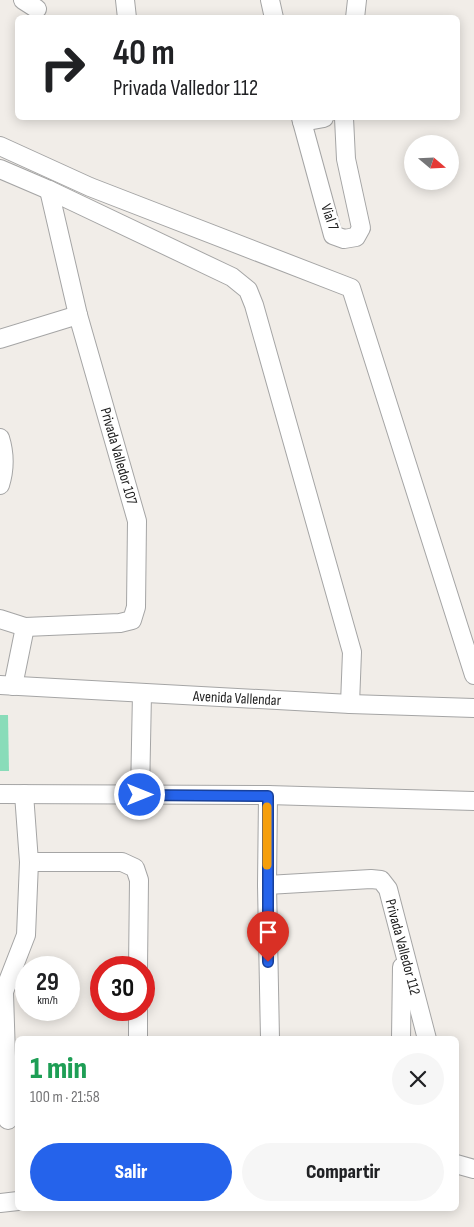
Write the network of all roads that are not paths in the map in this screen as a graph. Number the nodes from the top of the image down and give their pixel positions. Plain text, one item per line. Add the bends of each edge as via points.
1 (125, 0) edge
2 (270, 0) edge
3 (358, 0) edge
4 (127, 15) edge
5 (273, 15) edge
6 (356, 15) edge
7 (302, 120) edge
8 (344, 120) edge
9 (0, 146) edge
10 (0, 169) edge
11 (49, 190) junction
12 (78, 315) junction
13 (0, 339) edge
14 (0, 438) edge
15 (0, 485) edge
16 (0, 619) edge
17 (25, 627) junction
18 (474, 675) edge
19 (6, 685) edge
20 (142, 693) junction
21 (350, 704) junction
22 (474, 708) edge
23 (0, 794) edge
24 (24, 794) junction
25 (140, 795) junction
26 (268, 796) junction
27 (474, 801) edge
28 (29, 862) junction
29 (267, 885) junction
30 (403, 946) junction
31 (138, 956) edge
32 (2, 997) edge
33 (138, 1021) edge
34 (138, 1036) edge
35 (270, 1036) edge
36 (401, 1036) edge
37 (427, 1036) edge
38 (8, 1120) edge
39 (15, 1201) edge
40 (0, 1203) edge

1 - 4 street
2 - 5 street
3 - 6 street
7 - 8 street, Vial 7 via 333,235 344,239 356,237 361,228 346,159
9 - 18 street via 90,187 351,288
10 - 11 street
11 - 12 street, Privada Valledor 107
11 - 21 street via 232,277 248,290 352,652
12 - 13 street
12 - 17 street, Privada Valledor 107 via 137,521 136,607 132,620 120,623
14 - 15 street via 4,452
16 - 17 street, Privada Valledor 107
17 - 19 street
19 - 20 street, Avenida Vallendar
20 - 21 street, Avenida Vallendar
20 - 25 street
21 - 22 street, Avenida Vallendar
23 - 24 street
24 - 25 street
24 - 28 street
25 - 26 street
26 - 27 street
26 - 29 street
28 - 31 street via 122,862 135,868 139,880
28 - 32 street via 26,934
29 - 30 street, Privada Valledor 112 via 380,880 388,888
29 - 35 street
30 - 36 street
30 - 37 street, Privada Valledor 112
32 - 38 street
33 - 34 street
39 - 40 street

